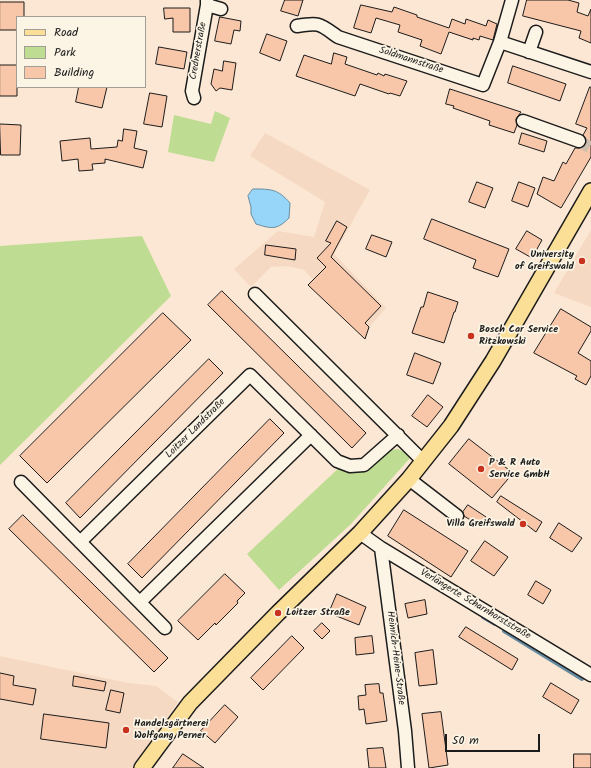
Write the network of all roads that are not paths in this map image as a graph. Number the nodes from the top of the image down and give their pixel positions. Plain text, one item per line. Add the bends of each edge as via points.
1 (512, 0) edge
2 (207, 3) edge
3 (221, 9) dead end
4 (297, 26) dead end
5 (536, 32) dead end
6 (500, 42) junction
7 (529, 52) junction
8 (591, 72) edge
9 (194, 98) dead end
10 (523, 121) dead end
11 (579, 141) tunnel mouth
12 (591, 191) edge
13 (254, 294) dead end
14 (311, 435) junction
15 (398, 435) junction
16 (423, 461) junction
17 (409, 479) junction
18 (20, 482) dead end
19 (456, 516) dead end
20 (360, 533) junction
21 (80, 542) junction
22 (381, 548) junction
23 (140, 602) junction
24 (165, 628) dead end
25 (591, 675) edge
26 (142, 768) edge
27 (408, 768) edge

1 - 6 street, Soldmannstraße
2 - 3 street, Crednerstraße
2 - 9 street, Crednerstraße via 192,91
4 - 6 street, Soldmannstraße via 322,25 338,37 483,85
5 - 7 street
6 - 7 street
7 - 8 street
10 - 11 street
12 - 16 main road via 479,384 451,426
13 - 15 street
14 - 15 street, Loitzer Landstraße via 337,461 350,466 364,465
14 - 21 street, Loitzer Landstraße via 250,375
14 - 23 street
15 - 16 street
16 - 17 main road
17 - 19 street
17 - 20 main road
18 - 21 street
20 - 22 street, Verlängerte Scharnhorststraße
20 - 26 main road via 190,703
21 - 23 street
22 - 25 street, Verlängerte Scharnhorststraße
22 - 27 street, Heinrich-Heine-Straße
23 - 24 street

